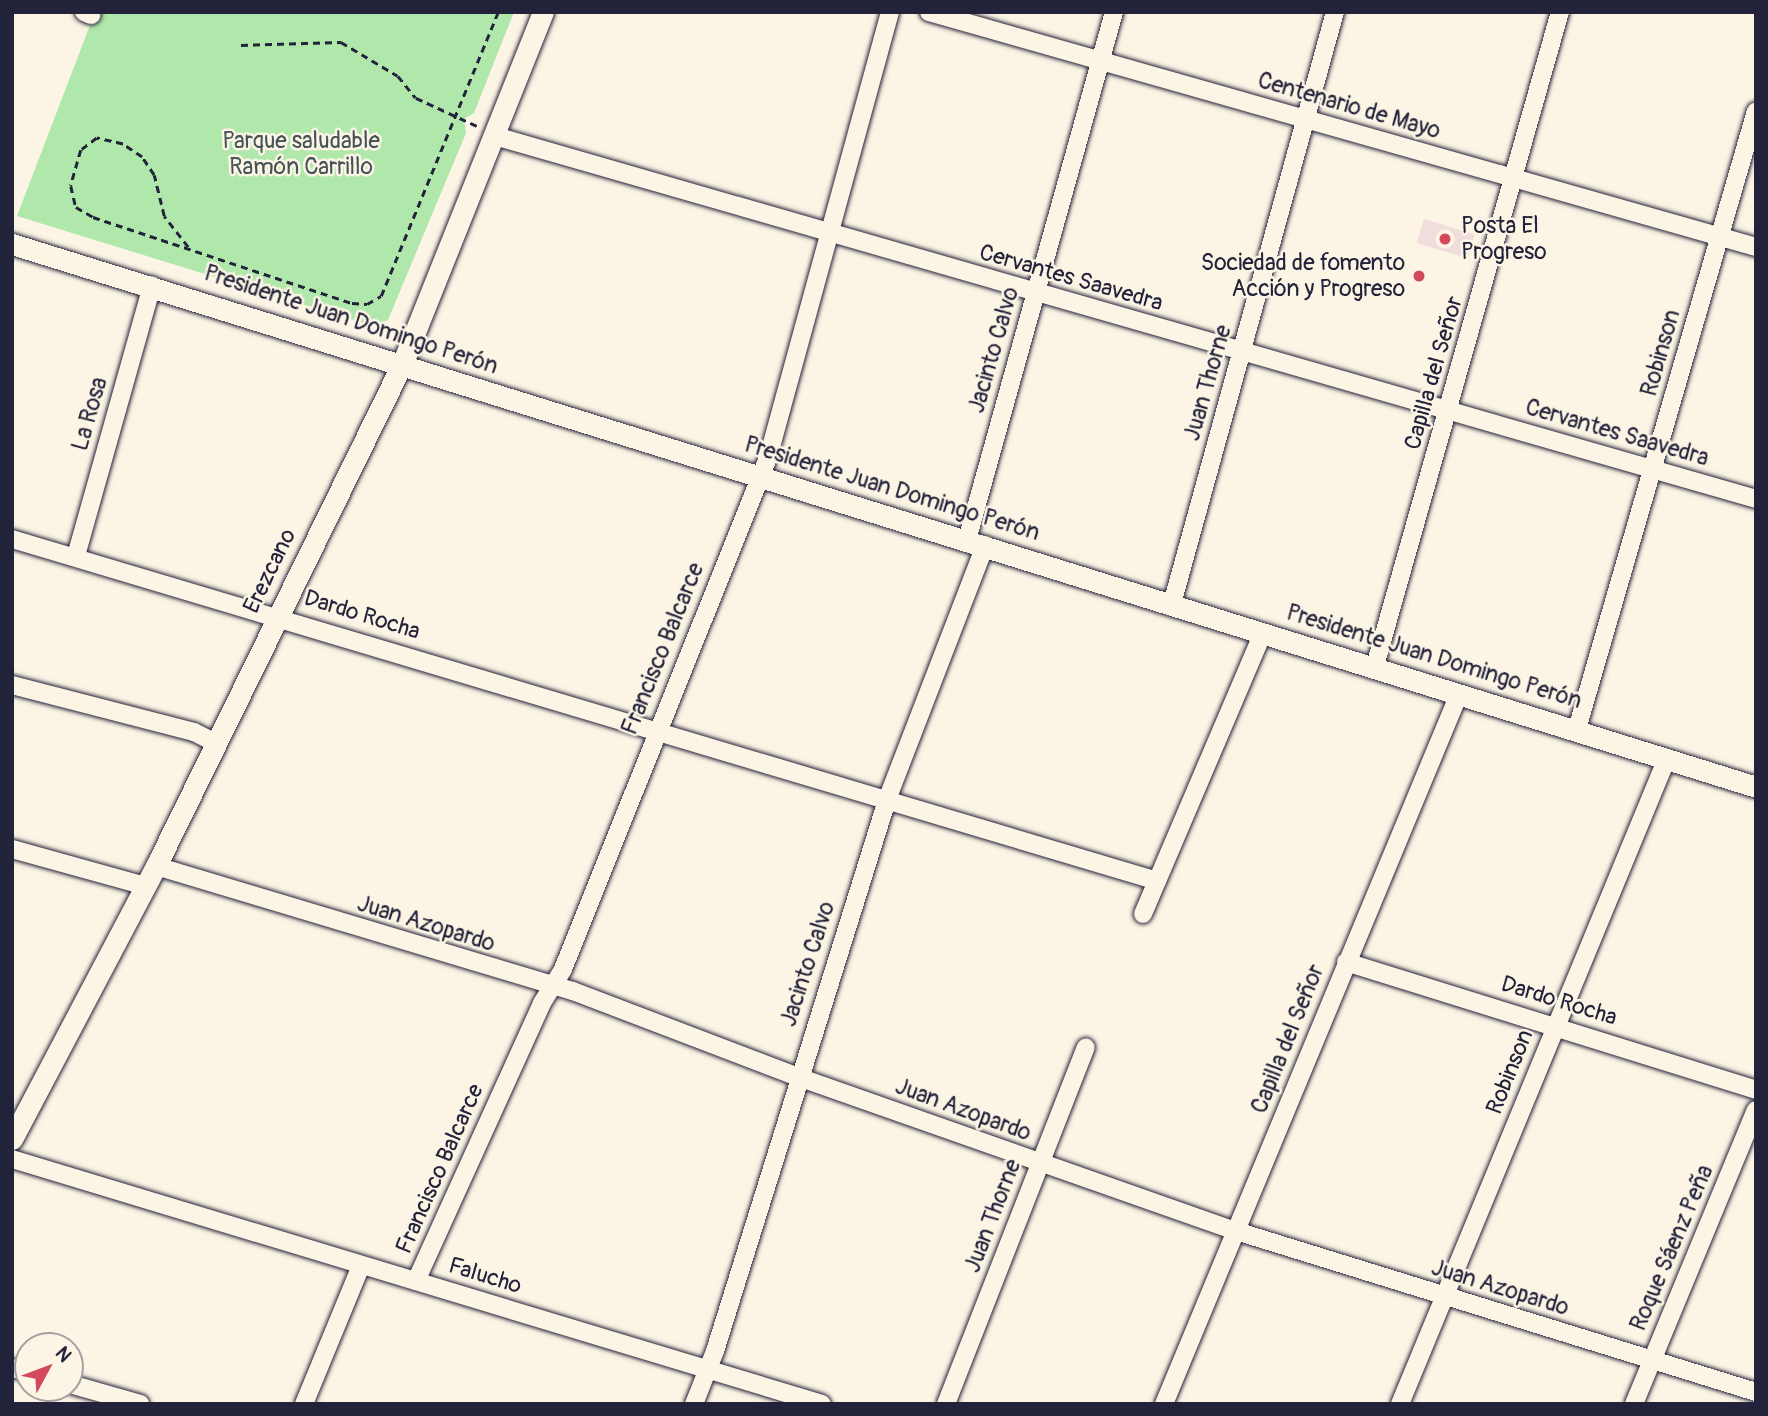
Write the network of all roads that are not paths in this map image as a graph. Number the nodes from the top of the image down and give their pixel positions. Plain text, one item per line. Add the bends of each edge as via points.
1 (543, 12) edge
2 (890, 12) edge
3 (929, 12) edge
4 (1114, 12) edge
5 (1335, 12) edge
6 (1560, 12) edge
7 (1102, 61) junction
8 (1756, 111) edge
9 (1306, 119) junction
10 (495, 136) junction
11 (1514, 178) junction
12 (831, 232) junction
13 (1720, 237) junction
14 (12, 244) edge
15 (1756, 247) edge
16 (152, 285) junction
17 (1036, 294) junction
18 (1242, 354) junction
19 (403, 362) junction
20 (1449, 410) junction
21 (1654, 469) junction
22 (760, 475) junction
23 (1756, 499) edge
24 (12, 539) edge
25 (976, 542) junction
26 (76, 556) junction
27 (1172, 604) junction
28 (278, 615) junction
29 (1263, 632) junction
30 (1375, 666) junction
31 (12, 685) edge
32 (1459, 694) junction
33 (656, 729) junction
34 (1577, 729) junction
35 (216, 743) junction
36 (1667, 758) junction
37 (1756, 786) edge
38 (888, 797) junction
39 (12, 849) edge
40 (156, 866) junction
41 (1157, 881) junction
42 (145, 886) junction
43 (1143, 914) dead end
44 (1346, 962) junction
45 (552, 987) junction
46 (1555, 1025) junction
47 (1086, 1047) dead end
48 (801, 1078) junction
49 (1756, 1090) edge
50 (1756, 1110) edge
51 (12, 1139) edge
52 (12, 1159) edge
53 (1040, 1163) junction
54 (1236, 1231) junction
55 (361, 1266) junction
56 (416, 1281) junction
57 (1446, 1297) junction
58 (1652, 1361) junction
59 (708, 1368) junction
60 (84, 1388) edge
61 (1756, 1392) edge
62 (140, 1404) edge
63 (304, 1404) edge
64 (694, 1404) edge
65 (822, 1404) edge
66 (946, 1404) edge
67 (1164, 1404) edge
68 (1400, 1404) edge
69 (1634, 1404) edge

1 - 10 street, Erezcano
2 - 12 street, Francisco Balcarce
3 - 7 street, Centenario de Mayo
4 - 7 street, Jacinto Calvo
5 - 9 street, Juan Thorne
6 - 11 street, Capilla del Señor
7 - 9 street, Centenario de Mayo
7 - 17 street, Jacinto Calvo
8 - 13 street, Robinson
9 - 11 street, Centenario de Mayo
9 - 18 street, Juan Thorne
10 - 12 street, Cervantes Saavedra
10 - 19 street, Erezcano
11 - 13 street, Centenario de Mayo
11 - 20 street, Capilla del Señor
12 - 17 street, Cervantes Saavedra
12 - 22 street, Francisco Balcarce
13 - 15 street, Centenario de Mayo
13 - 21 street, Robinson
14 - 16 street, Presidente Juan Domingo Perón
16 - 19 street, Presidente Juan Domingo Perón
16 - 26 street, La Rosa
17 - 18 street, Cervantes Saavedra
17 - 25 street, Jacinto Calvo
18 - 20 street, Cervantes Saavedra
18 - 27 street, Juan Thorne
19 - 22 street, Presidente Juan Domingo Perón
19 - 28 street, Erezcano
20 - 21 street, Cervantes Saavedra
20 - 30 street, Capilla del Señor
21 - 23 street, Cervantes Saavedra
21 - 34 street, Robinson
22 - 25 street, Presidente Juan Domingo Perón
22 - 33 street, Francisco Balcarce
24 - 26 street, Dardo Rocha
25 - 27 street, Presidente Juan Domingo Perón
25 - 38 street, Jacinto Calvo
26 - 28 street, Dardo Rocha
27 - 29 street, Presidente Juan Domingo Perón
28 - 33 street, Dardo Rocha
28 - 35 street, Erezcano
29 - 30 street, Presidente Juan Domingo Perón
29 - 41 street
30 - 32 street, Presidente Juan Domingo Perón
31 - 35 street via 194,732
32 - 34 street, Presidente Juan Domingo Perón
32 - 44 street, Capilla del Señor
33 - 38 street, Dardo Rocha
33 - 45 street, Francisco Balcarce
34 - 36 street, Presidente Juan Domingo Perón
35 - 40 street, Erezcano
36 - 37 street, Presidente Juan Domingo Perón
36 - 46 street, Robinson
38 - 41 street, Dardo Rocha
38 - 48 street, Jacinto Calvo
39 - 42 street
40 - 42 street, Erezcano
40 - 45 street, Juan Azopardo
41 - 43 street
42 - 51 street, Erezcano
44 - 46 street, Dardo Rocha
44 - 54 street, Capilla del Señor
45 - 48 street, Juan Azopardo
45 - 56 street, Francisco Balcarce
46 - 49 street, Dardo Rocha
46 - 57 street, Robinson
47 - 53 street, Juan Thorne
48 - 53 street, Juan Azopardo
48 - 59 street, Jacinto Calvo
50 - 58 street, Roque Sáenz Peña
52 - 55 street, Falucho
53 - 54 street, Juan Azopardo
53 - 66 street, Juan Thorne
54 - 57 street, Juan Azopardo
54 - 67 street, Capilla del Señor
55 - 56 street, Falucho
55 - 63 street
56 - 59 street, Falucho
57 - 58 street, Juan Azopardo
57 - 68 street, Robinson
58 - 61 street, Juan Azopardo
58 - 69 street, Roque Sáenz Peña
59 - 64 street, Jacinto Calvo
59 - 65 street, Falucho
60 - 62 street

